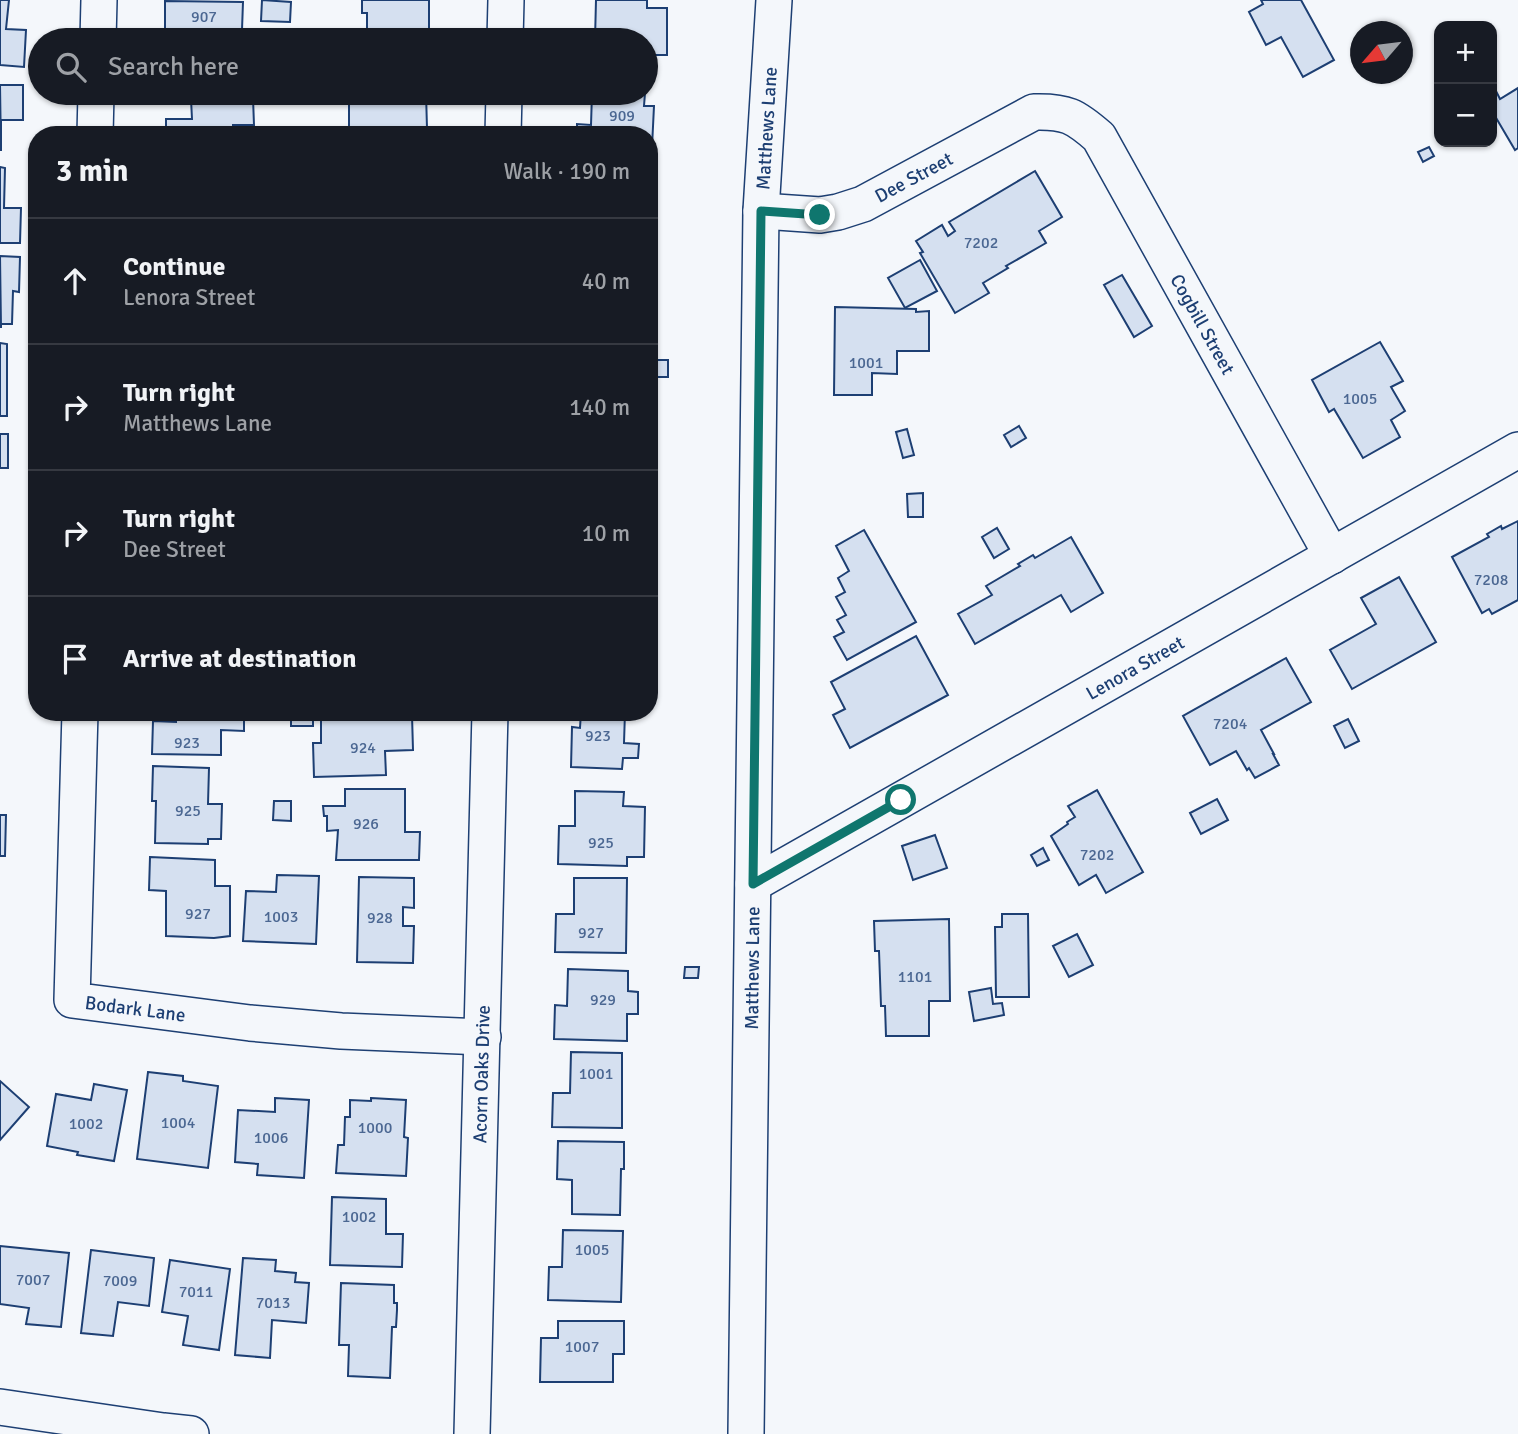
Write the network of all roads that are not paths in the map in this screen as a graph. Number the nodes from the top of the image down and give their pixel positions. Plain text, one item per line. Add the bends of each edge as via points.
1 (99, 0) edge
2 (506, 0) edge
3 (774, 0) edge
4 (98, 28) edge
5 (505, 28) edge
6 (96, 105) edge
7 (504, 105) edge
8 (1057, 111) joint
9 (95, 126) edge
10 (503, 126) edge
11 (761, 211) junction
12 (1518, 450) edge
13 (1332, 556) junction
14 (80, 721) edge
15 (490, 721) edge
16 (753, 884) junction
17 (483, 1037) junction
18 (0, 1407) edge
19 (191, 1434) edge
20 (472, 1434) edge
21 (746, 1434) edge

1 - 4 street
2 - 5 street
3 - 11 street, Matthews Lane
6 - 9 street
7 - 10 street
8 - 11 street, Dee Street via 1034,112 863,204 820,215
8 - 13 street, Cogbill Street via 1082,121 1099,137
11 - 16 street, Matthews Lane
12 - 13 street, Lenora Street
13 - 16 street, Lenora Street
14 - 17 street, Bodark Lane via 72,1000 250,1023
15 - 17 street, Acorn Oaks Drive
16 - 21 street, Matthews Lane
17 - 20 street, Acorn Oaks Drive
18 - 19 street

